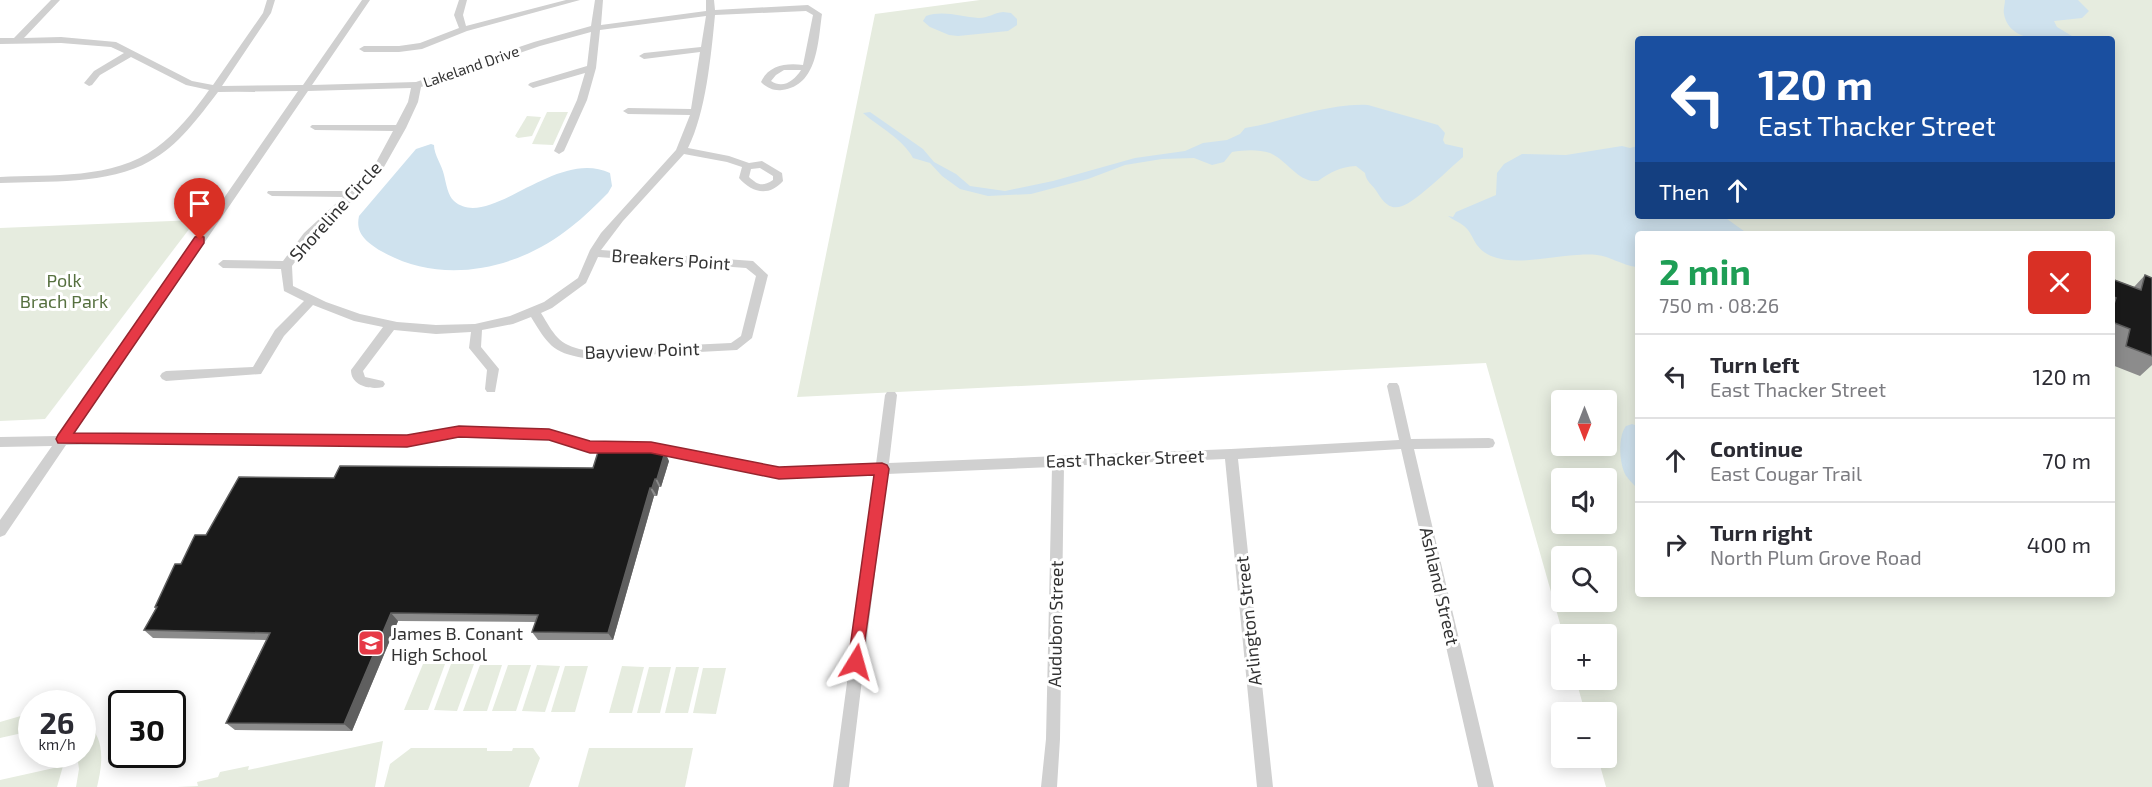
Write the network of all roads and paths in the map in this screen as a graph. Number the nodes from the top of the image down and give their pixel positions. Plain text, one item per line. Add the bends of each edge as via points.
1 (56, 0) edge
2 (272, 0) edge
3 (366, 0) edge
4 (463, 0) edge
5 (576, 0) edge
6 (599, 0) edge
7 (710, 0) edge
8 (711, 13) junction
9 (596, 28) junction
10 (464, 29) junction
11 (16, 40) junction
12 (0, 41) edge
13 (364, 49) dead end
14 (705, 49) junction
15 (129, 54) junction
16 (644, 56) dead end
17 (591, 68) junction
18 (806, 68) dead end
19 (89, 83) dead end
20 (417, 85) junction
21 (533, 86) dead end
22 (306, 88) junction
23 (216, 89) junction
24 (628, 111) dead end
25 (695, 112) junction
26 (315, 128) dead end
27 (401, 128) junction
28 (681, 150) junction
29 (559, 151) dead end
30 (748, 166) dead end
31 (0, 180) edge
32 (272, 193) dead end
33 (351, 194) junction
34 (594, 253) junction
35 (224, 264) dead end
36 (286, 266) junction
37 (311, 301) junction
38 (535, 313) junction
39 (390, 327) junction
40 (477, 328) junction
41 (734, 346) joint
42 (166, 376) dead end
43 (379, 384) dead end
44 (1393, 386) dead end
45 (491, 389) dead end
46 (891, 395) dead end
47 (63, 439) junction
48 (0, 442) edge
49 (1489, 443) dead end
50 (1408, 444) junction
51 (1231, 454) junction
52 (1058, 461) junction
53 (882, 469) junction
54 (0, 531) edge
55 (841, 787) edge
56 (1049, 787) edge
57 (1265, 787) edge
58 (1486, 787) edge

1 - 11 street
2 - 23 street
3 - 22 street
4 - 10 street via 458,13
5 - 10 street
6 - 9 street
7 - 8 street, Shoreline Circle
8 - 9 street, Lakeland Drive
8 - 14 street, Shoreline Circle
8 - 18 street, Lakeland Drive via 808,8 818,14
9 - 17 street
9 - 20 street, Lakeland Drive
10 - 13 street via 422,46
11 - 12 street, Lakeland Drive
11 - 15 street, Lakeland Drive via 113,44
14 - 16 street
14 - 25 street, Shoreline Circle via 705,71
15 - 19 street via 97,73
15 - 23 street, Lakeland Drive via 189,83
17 - 21 street
17 - 29 street via 582,100
20 - 22 street, Lakeland Drive
20 - 27 street, Shoreline Circle
22 - 23 street, Lakeland Drive
22 - 47 street
23 - 31 street via 171,140 146,159 100,174
24 - 25 street
25 - 28 street, Shoreline Circle
26 - 27 street
27 - 33 street, Shoreline Circle via 376,172
28 - 30 street
28 - 34 street, Shoreline Circle via 610,228
32 - 33 street
33 - 36 street, Shoreline Circle via 308,236
34 - 38 street, Shoreline Circle via 582,281
34 - 41 street, Breakers Point via 749,264 762,275 746,338
35 - 36 street
36 - 37 street, Shoreline Circle via 288,288
37 - 39 street, Shoreline Circle
37 - 42 street via 284,326 257,371
38 - 40 street, Shoreline Circle
38 - 41 street, Bayview Point via 556,346 566,352
39 - 40 street, Shoreline Circle
39 - 43 street via 357,369 362,381
40 - 45 street via 475,348 493,369
44 - 50 street, Ashland Street
46 - 53 street
47 - 48 street
47 - 53 street, East Thacker Street via 407,441 459,431 549,435 590,447 651,448 779,473
47 - 54 street
49 - 50 street, East Thacker Street
50 - 51 street, East Thacker Street
50 - 58 street, Ashland Street
51 - 52 street, East Thacker Street
51 - 57 street, Arlington Street
52 - 53 street, East Thacker Street
52 - 56 street, Audubon Street
53 - 55 street

